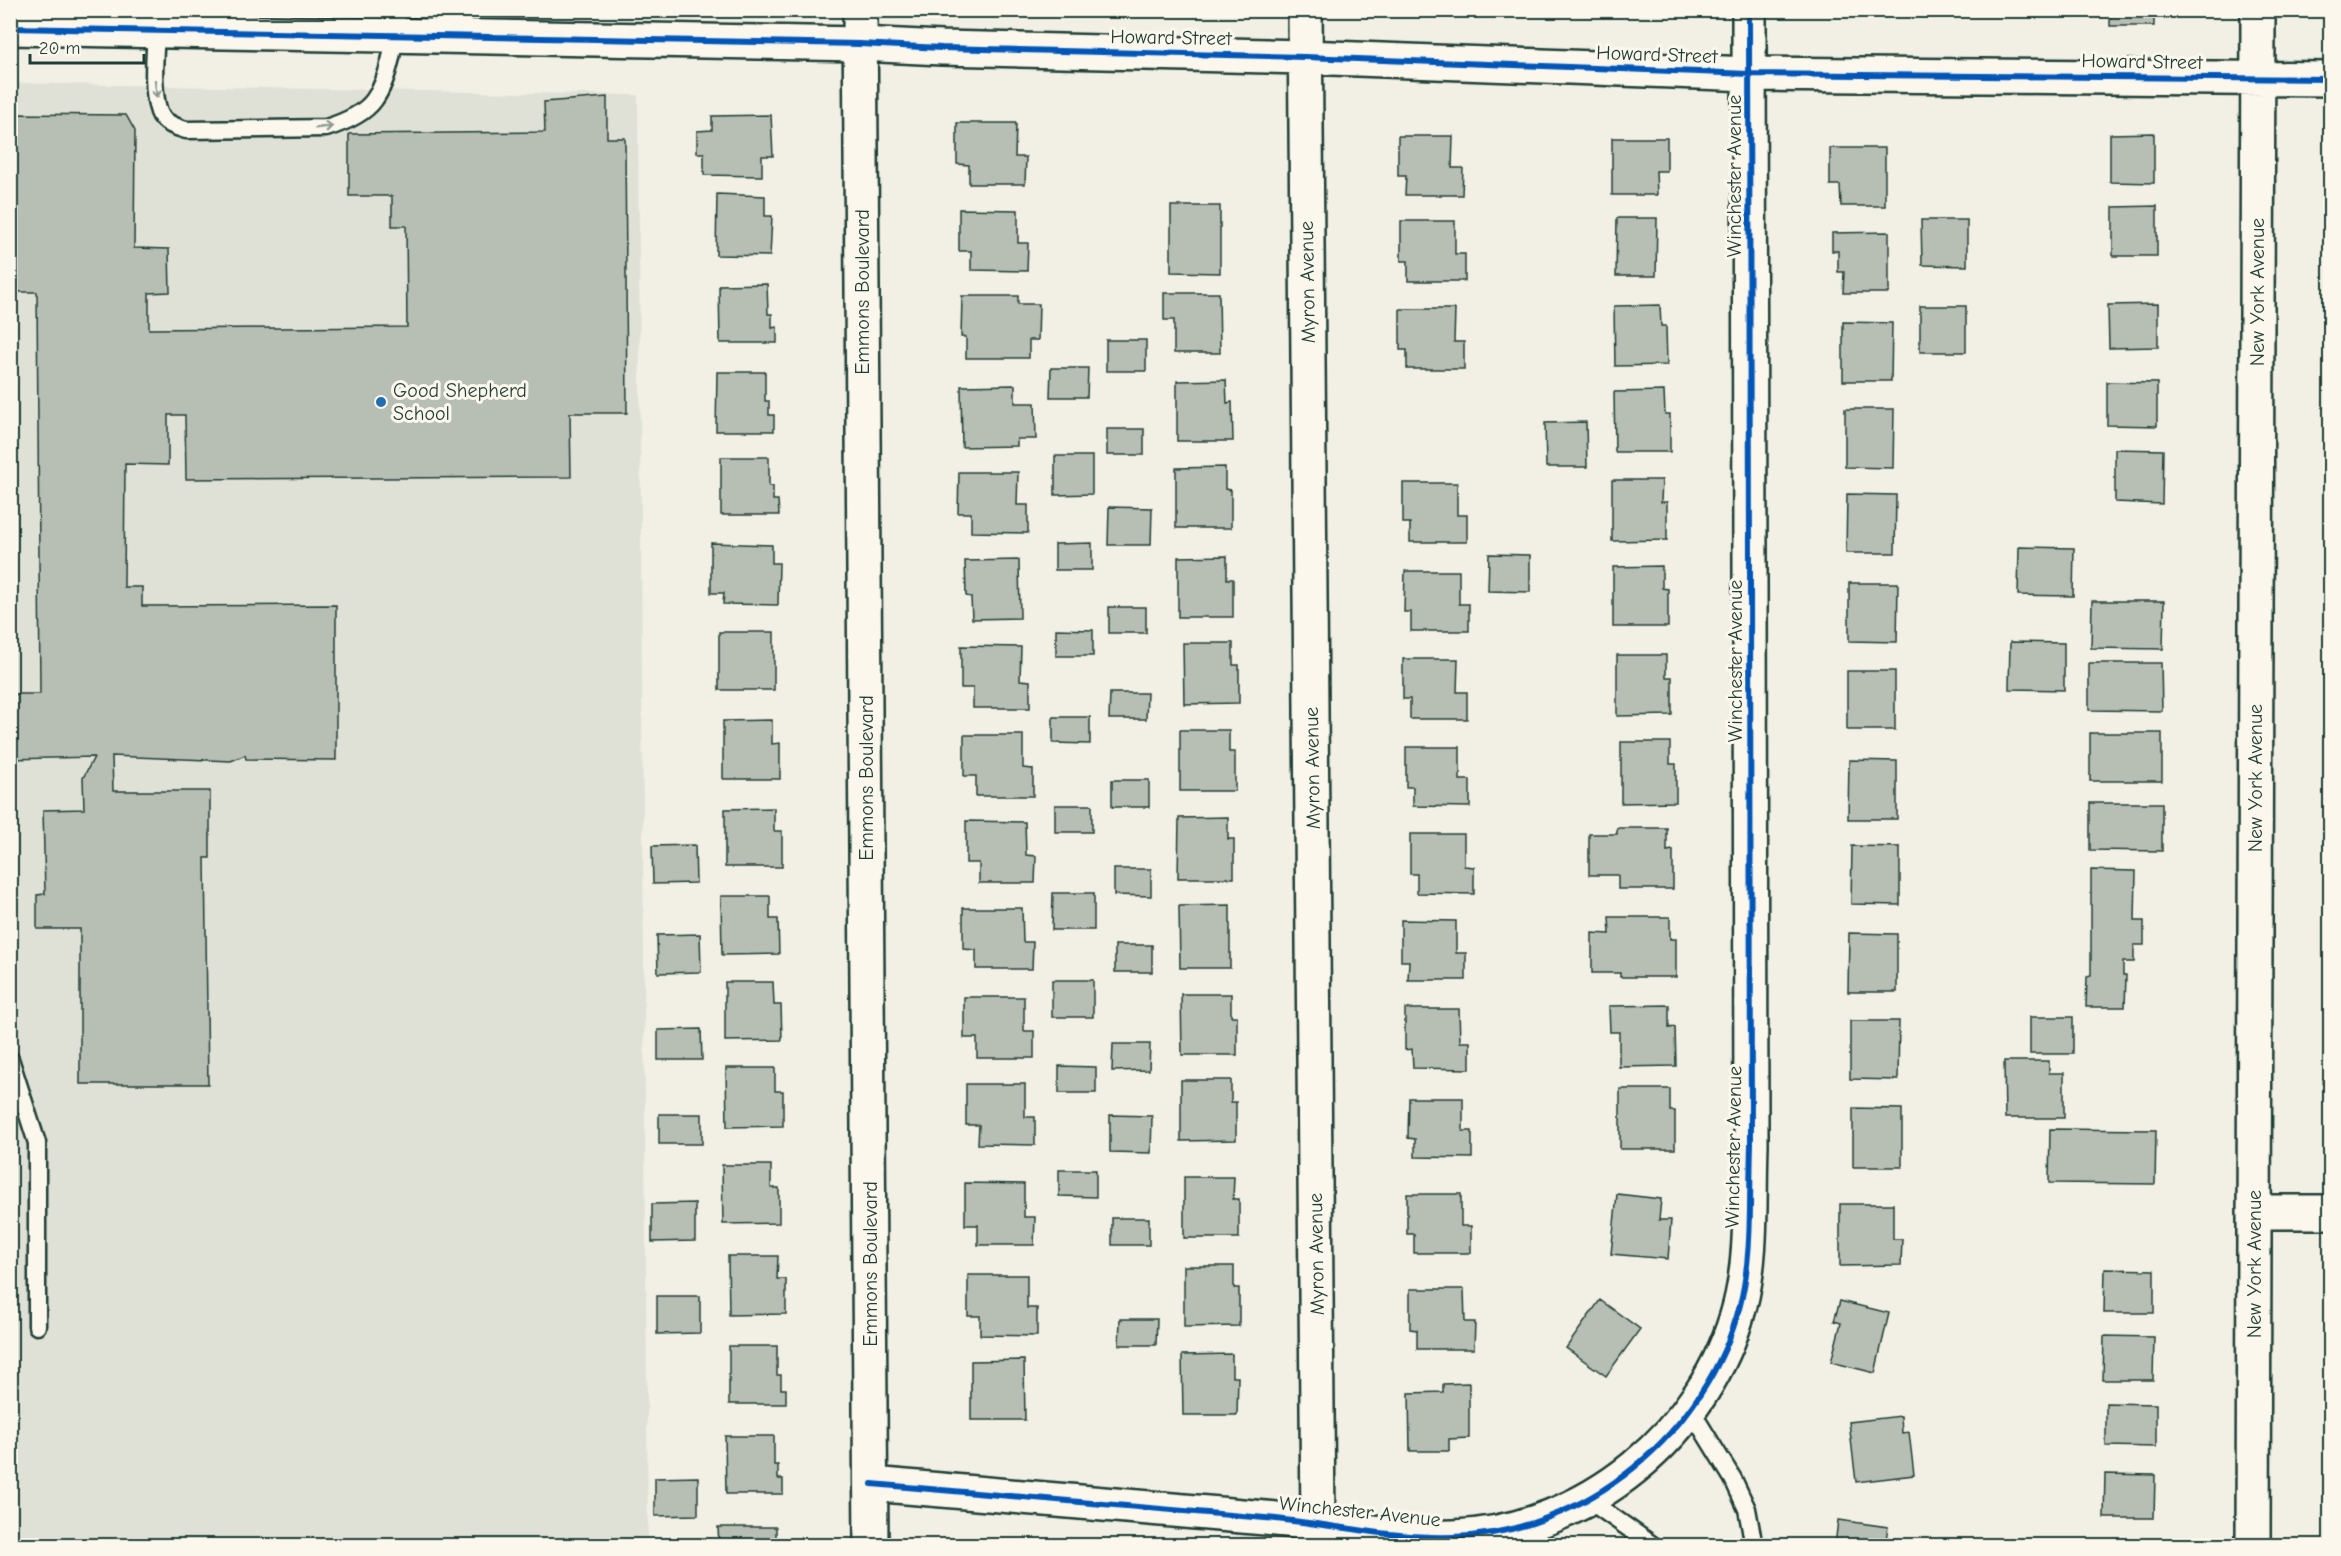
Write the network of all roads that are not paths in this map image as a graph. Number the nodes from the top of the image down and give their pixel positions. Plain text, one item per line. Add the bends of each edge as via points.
1 (860, 10) edge
2 (1305, 10) edge
3 (1749, 10) edge
4 (2258, 10) edge
5 (31, 22) edge
6 (397, 23) edge
7 (156, 31) junction
8 (860, 44) junction
9 (1305, 57) junction
10 (1750, 74) junction
11 (2258, 79) junction
12 (2331, 79) edge
13 (10, 1059) edge
14 (2254, 1212) junction
15 (2331, 1212) edge
16 (37, 1326) dead end
17 (1690, 1409) junction
18 (872, 1484) junction
19 (1587, 1499) junction
20 (1318, 1525) junction
21 (871, 1545) edge
22 (1654, 1545) edge
23 (1751, 1545) edge
24 (2253, 1545) edge

1 - 8 street, Emmons Boulevard
2 - 9 street, Myron Avenue
3 - 10 street, Winchester Avenue
4 - 11 street, New York Avenue
5 - 7 street, Howard Street
6 - 7 street, Howard Street
7 -> 6 lane via 159,113 172,126 186,130 326,128 341,123 373,101 382,85
6 - 8 street, Howard Street
8 - 9 street, Howard Street
8 - 18 street, Emmons Boulevard
9 - 10 street, Howard Street
9 - 20 street, Myron Avenue
10 - 11 street, Howard Street
10 - 17 street, Winchester Avenue via 1751,1145 1747,1269 1740,1306 1724,1352
11 - 12 street, Howard Street
11 - 14 street, New York Avenue
13 - 16 lane via 37,1143
14 - 15 street
14 - 24 street, New York Avenue
17 - 19 street, Winchester Avenue via 1653,1452 1605,1490
17 - 23 lane via 1747,1509
18 - 20 street, Winchester Avenue
18 - 21 street, Emmons Boulevard
19 - 20 street, Winchester Avenue via 1550,1517 1502,1531 1454,1537
19 - 22 lane

